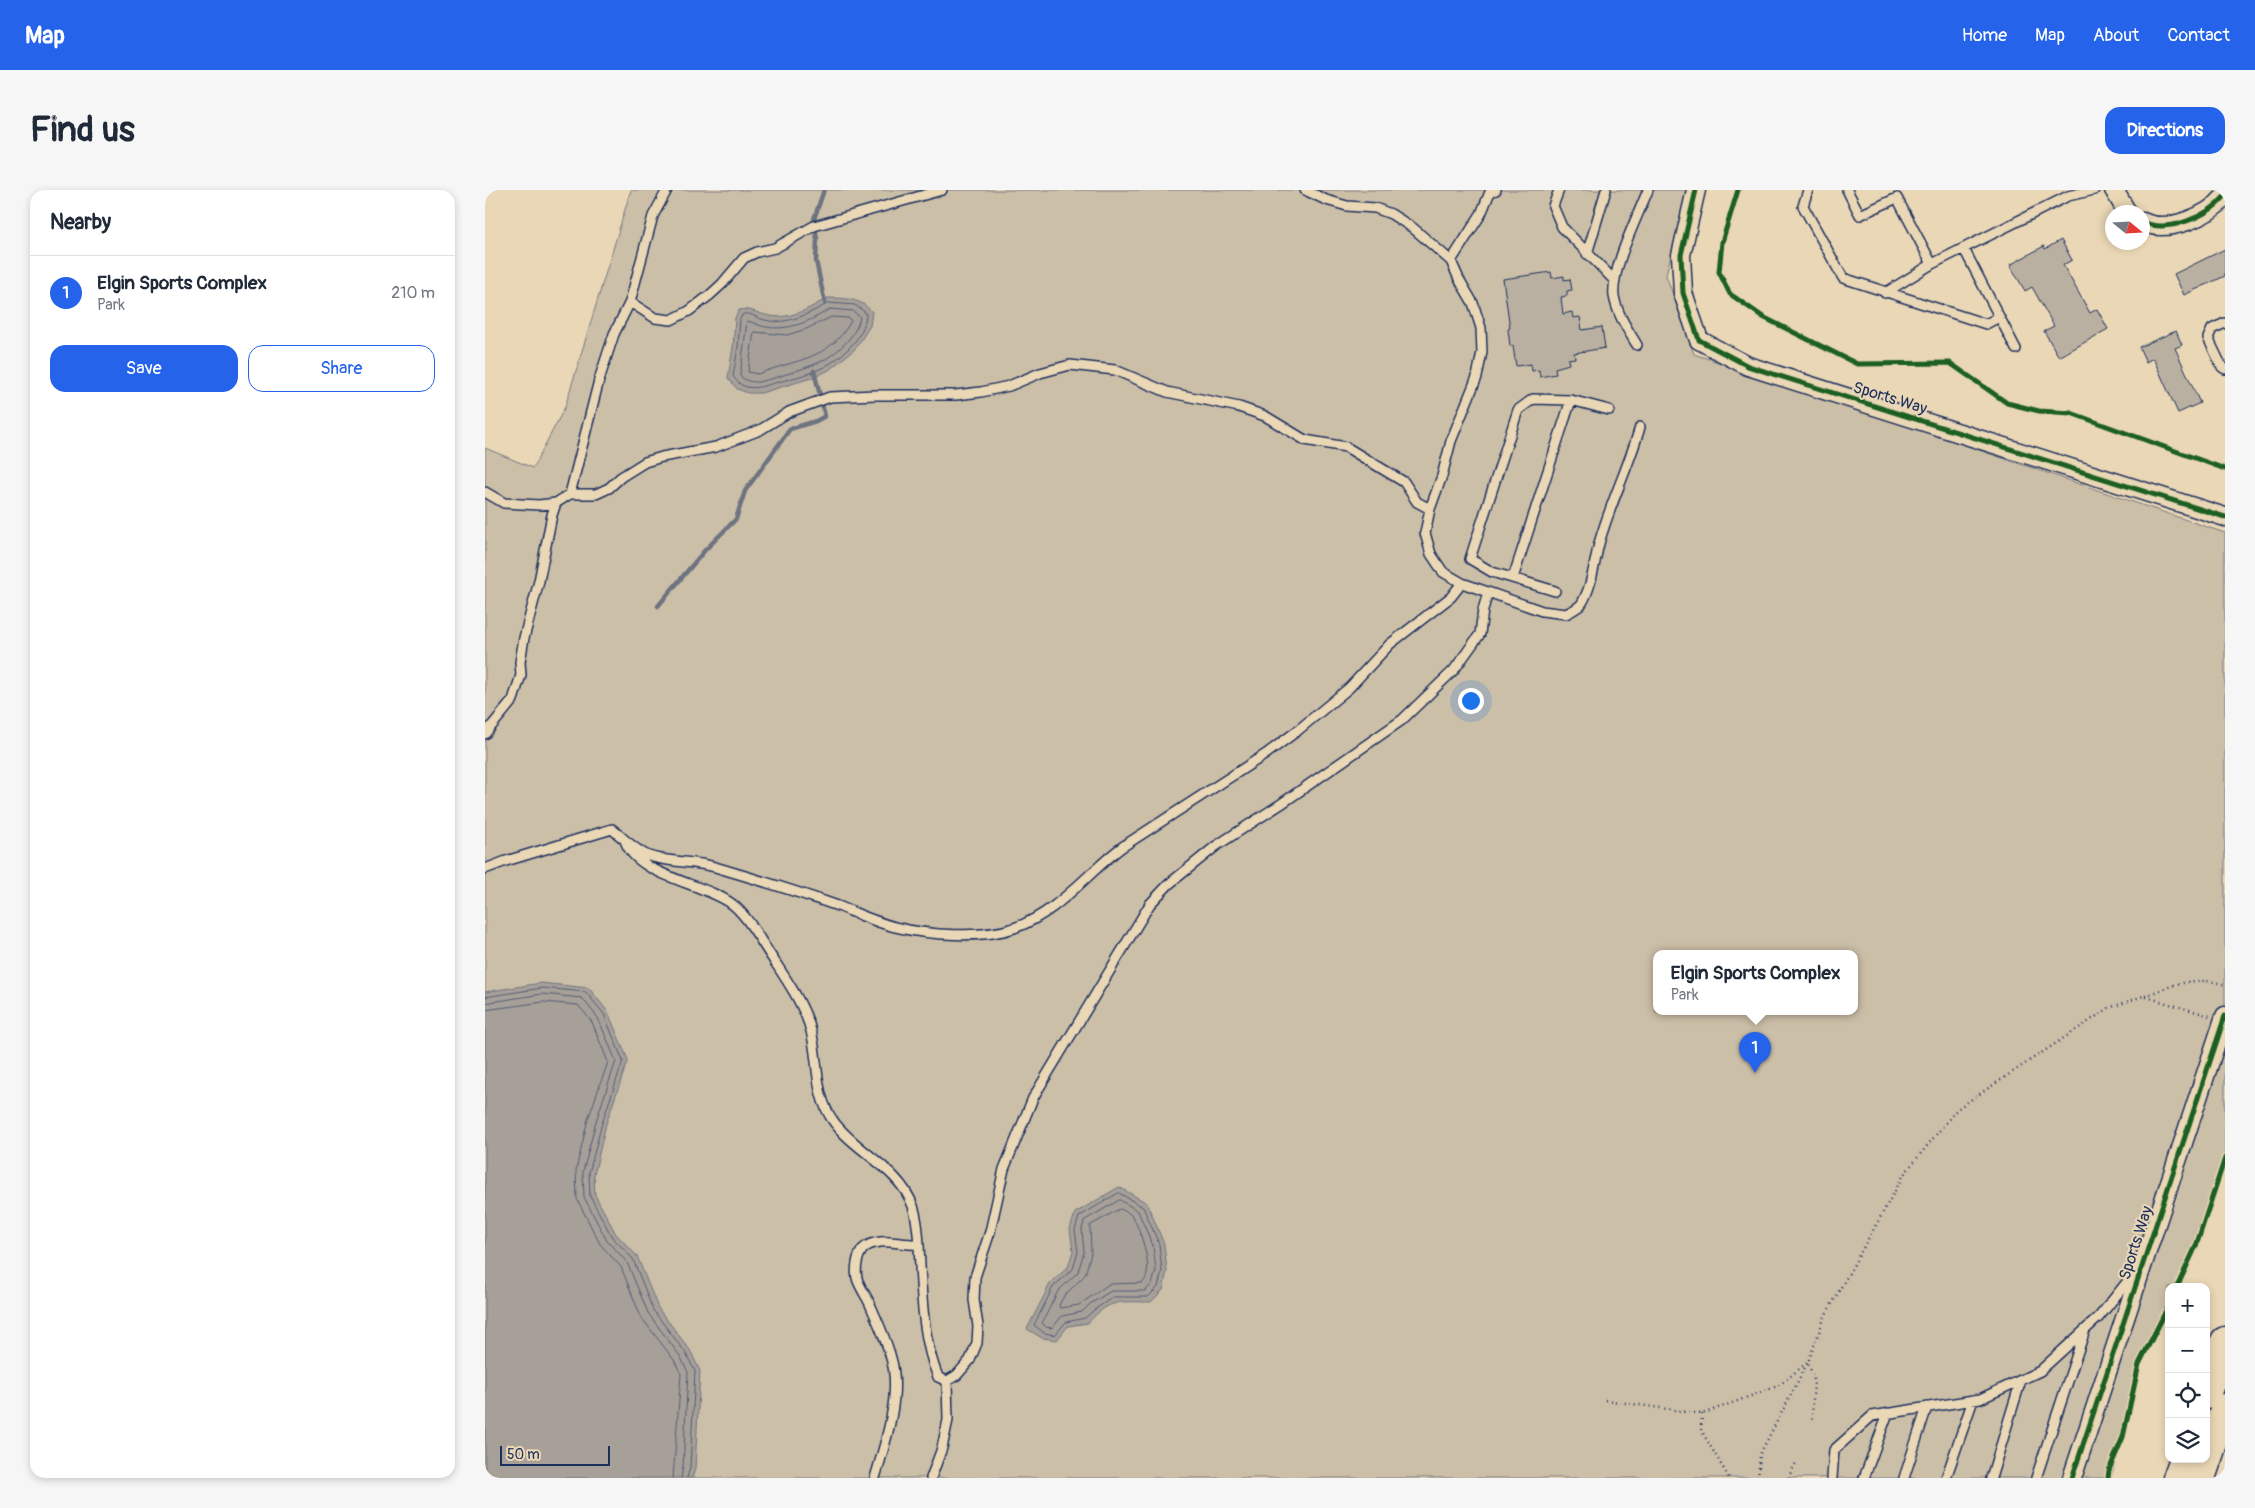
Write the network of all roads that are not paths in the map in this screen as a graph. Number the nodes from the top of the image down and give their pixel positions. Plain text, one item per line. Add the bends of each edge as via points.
1 (667, 190) edge
2 (942, 190) edge
3 (1305, 190) edge
4 (1559, 190) edge
5 (1606, 190) edge
6 (1648, 190) edge
7 (1696, 190) edge
8 (1808, 190) edge
9 (1847, 190) edge
10 (2094, 190) edge
11 (2114, 190) edge
12 (1491, 191) edge
13 (2225, 196) edge
14 (2123, 205) edge
15 (2150, 224) edge
16 (1964, 249) junction
17 (1587, 254) junction
18 (1451, 260) junction
19 (1933, 264) junction
20 (1613, 279) junction
21 (1885, 293) junction
22 (630, 302) junction
23 (1999, 317) junction
24 (2225, 323) edge
25 (1637, 345) dead end
26 (2016, 349) dead end
27 (2225, 369) edge
28 (1571, 400) junction
29 (1609, 410) dead end
30 (1640, 428) dead end
31 (485, 492) edge
32 (570, 494) junction
33 (556, 503) junction
34 (1430, 509) junction
35 (2225, 517) edge
36 (1513, 578) junction
37 (1462, 584) junction
38 (1555, 591) dead end
39 (1488, 592) junction
40 (485, 734) edge
41 (625, 840) junction
42 (485, 869) edge
43 (2224, 1017) edge
44 (919, 1244) junction
45 (2141, 1264) junction
46 (2085, 1330) junction
47 (2225, 1341) edge
48 (2021, 1380) junction
49 (947, 1381) junction
50 (2210, 1384) edge
51 (1973, 1400) junction
52 (1927, 1407) junction
53 (2225, 1408) edge
54 (1888, 1413) junction
55 (2183, 1463) edge
56 (875, 1478) edge
57 (931, 1478) edge
58 (1832, 1478) edge
59 (1864, 1478) edge
60 (1904, 1478) edge
61 (1946, 1478) edge
62 (1991, 1478) edge
63 (2036, 1478) edge
64 (2072, 1478) edge
65 (2177, 1478) edge
66 (2201, 1478) edge

1 - 22 lane via 653,216
2 - 22 lane via 825,222 775,248 744,258 710,295 689,312 671,320 655,318
3 - 18 lane via 1347,206 1375,208 1391,214
4 - 17 lane via 1553,206 1562,227
5 - 17 lane
6 - 20 lane
7 - 35 street, Sports Way via 1681,255 1683,293 1699,340 1748,366
8 - 21 lane via 1803,206 1843,278
9 - 19 lane via 1860,215 1897,198
10 - 16 lane via 2068,196
11 - 14 street
12 - 18 lane via 1481,214
13 - 15 street via 2219,204 2181,225
16 - 19 lane
16 - 23 lane
17 - 20 lane
18 - 34 lane via 1473,303 1481,328 1482,352 1477,377 1451,441
19 - 21 lane
20 - 25 lane via 1614,298
21 - 23 lane via 1986,324
22 - 32 lane via 614,334 599,380
23 - 26 lane
24 - 27 lane via 2212,329 2208,338
28 - 29 lane
28 - 36 lane
28 - 36 lane via 1533,398 1518,410 1470,559 1492,572
30 - 39 lane via 1612,503 1581,605 1567,614 1542,611
31 - 33 lane via 504,503
32 - 33 lane
32 - 34 lane via 596,494 645,462 724,444 759,430 789,412 830,397 981,392 1070,365 1115,370 1167,392 1213,400 1265,416 1305,440 1346,447 1404,482 1417,502
33 - 40 lane via 524,638 521,675 513,700
34 - 37 lane via 1425,533 1431,554 1443,572
36 - 38 lane
37 - 39 lane
37 - 41 lane via 1390,644 1349,688 1297,732 1122,847 1037,919 1013,929 955,933 895,927 714,867 647,855
39 - 49 lane via 1480,634 1454,670 1403,720 1202,857 1169,884 1151,904 1054,1061 1027,1113 1004,1170 990,1232 975,1277 977,1343 970,1360
41 - 42 lane via 612,829
41 - 44 lane via 628,849 641,862 733,904 750,924 810,1025 823,1102 833,1121 903,1186 913,1207
43 - 45 street, Sports Way
44 - 49 lane via 931,1360 938,1377
44 - 56 lane via 875,1243 863,1249 856,1262 857,1278 881,1330 894,1376 892,1417
45 - 46 lane
45 - 64 street, Sports Way
46 - 48 lane via 2041,1372
46 - 63 lane
47 - 50 highway
48 - 51 lane
48 - 62 lane
49 - 57 lane via 949,1420
51 - 52 lane
51 - 61 lane
52 - 54 lane
52 - 60 lane
53 - 66 highway
54 - 58 lane via 1872,1416 1834,1450
54 - 59 lane
55 - 65 highway

